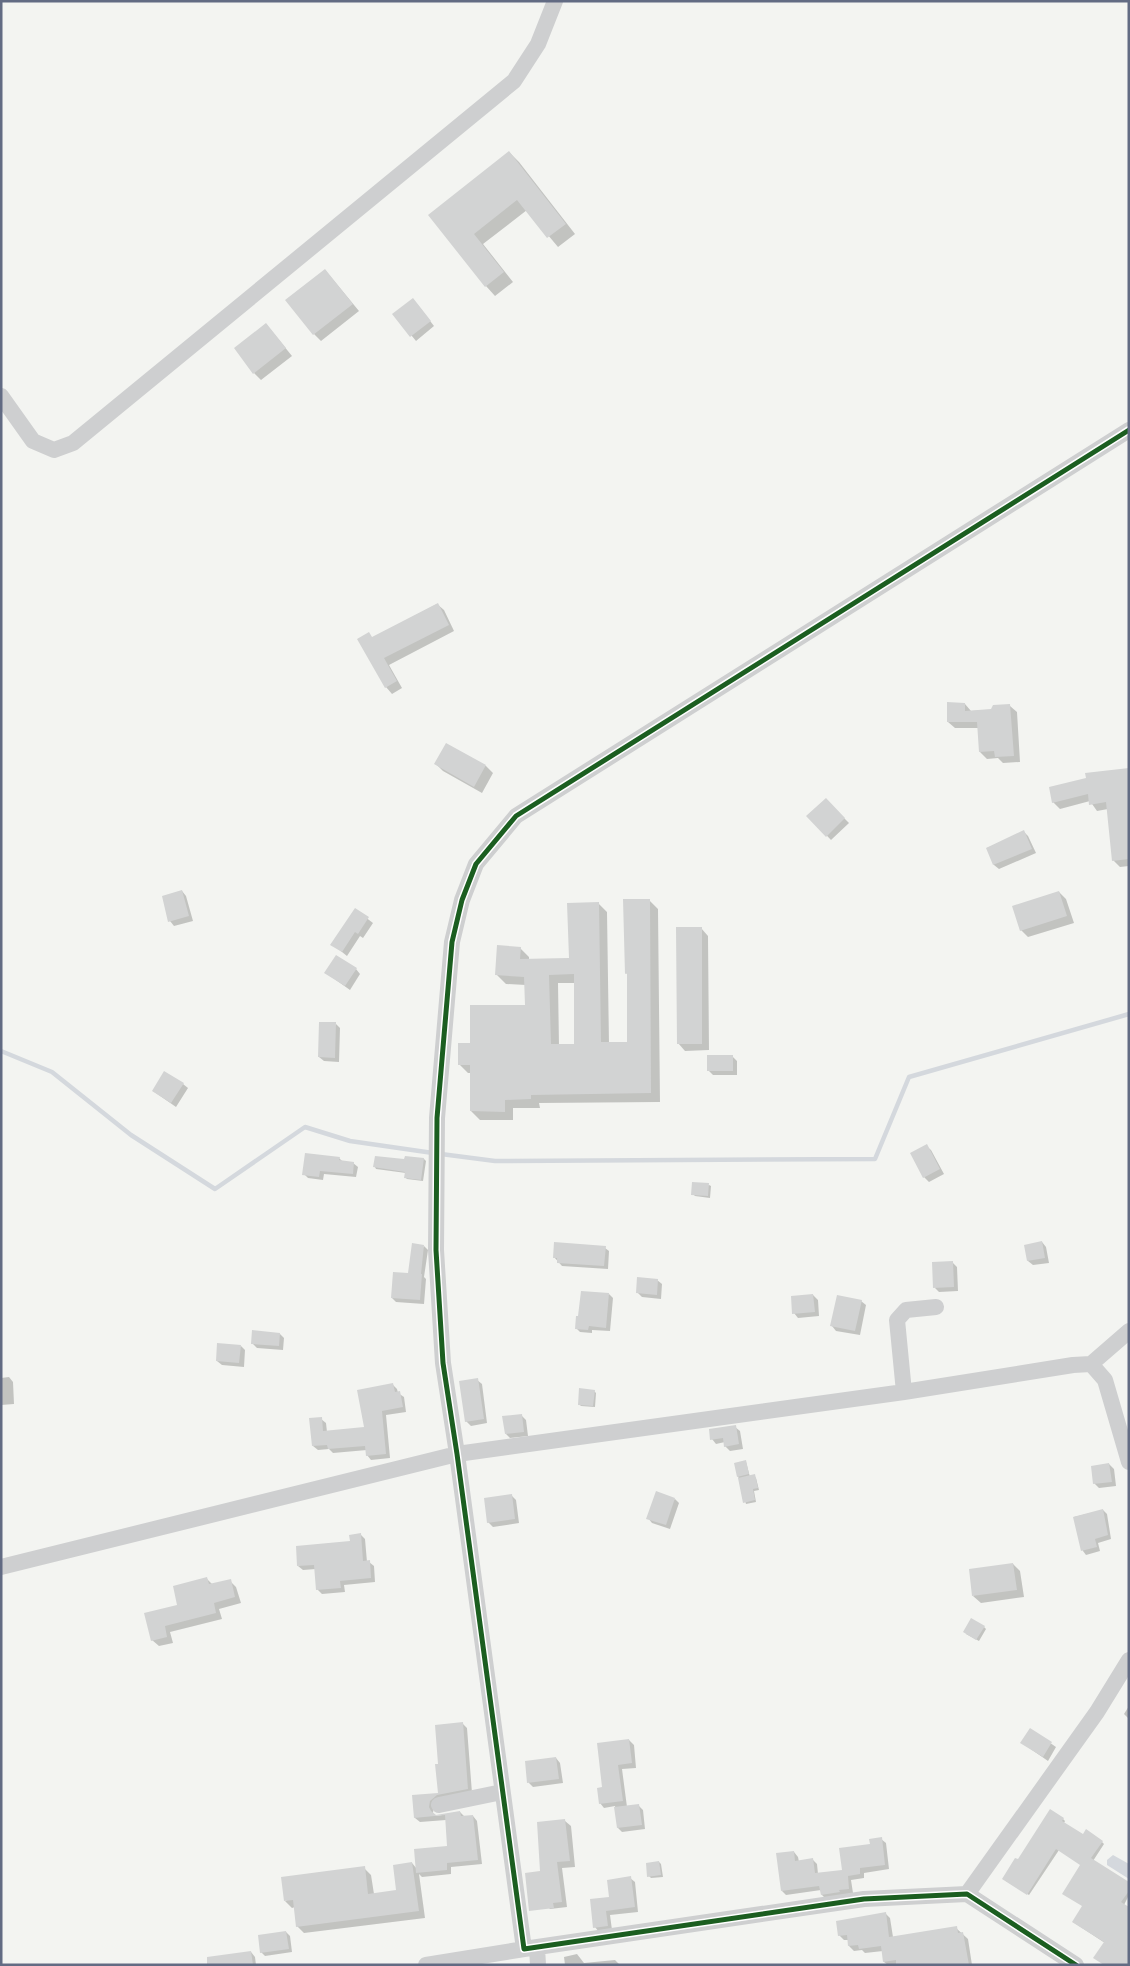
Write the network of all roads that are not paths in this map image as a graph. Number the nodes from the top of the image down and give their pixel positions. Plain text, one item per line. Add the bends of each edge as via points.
1 (555, 1) edge
2 (1, 396) edge
3 (1129, 430) edge
4 (936, 1307) dead end
5 (1129, 1331) edge
6 (1091, 1364) junction
7 (904, 1392) junction
8 (457, 1454) junction
9 (1129, 1462) edge
10 (1, 1567) edge
11 (1129, 1660) edge
12 (502, 1792) junction
13 (439, 1805) dead end
14 (967, 1894) junction
15 (530, 1948) junction
16 (426, 1965) edge
17 (538, 1965) edge
18 (1076, 1965) edge

1 - 2 street via 538,44 514,81 73,443 54,450 33,441
3 - 8 street via 516,816 476,864 462,900 452,942 437,1118 436,1250 443,1363
4 - 7 street via 906,1310 897,1320
5 - 6 street
6 - 7 street
6 - 9 street via 1105,1380
7 - 8 street
8 - 10 street
8 - 12 street
11 - 14 street via 1097,1712
12 - 13 street
12 - 15 street
14 - 15 street via 864,1900
14 - 18 street
15 - 16 street
15 - 17 street

